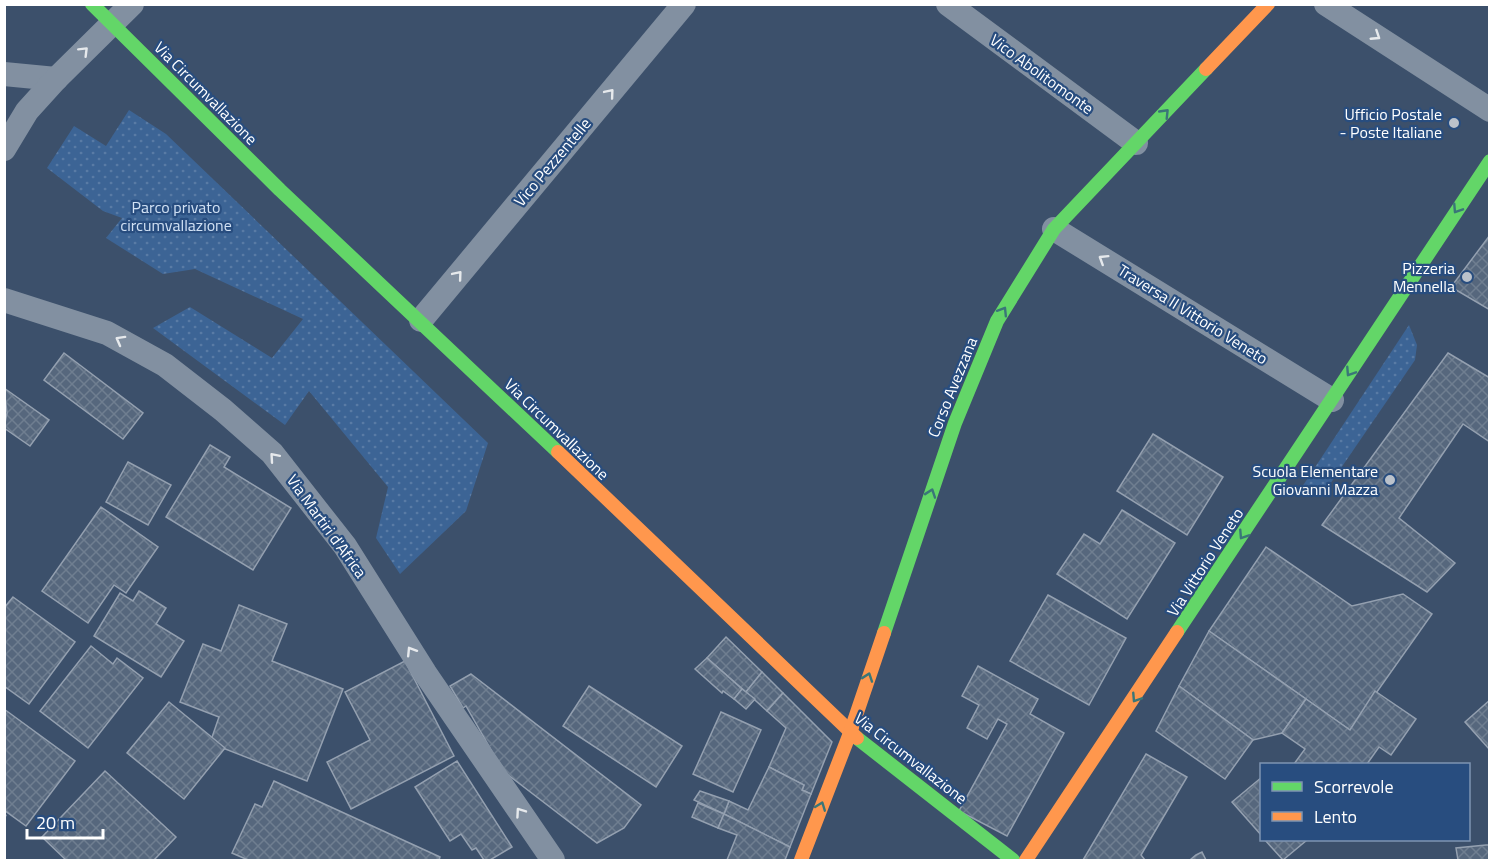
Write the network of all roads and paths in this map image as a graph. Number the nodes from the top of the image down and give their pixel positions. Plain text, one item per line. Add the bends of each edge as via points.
1 (92, 4) edge
2 (132, 4) edge
3 (684, 4) edge
4 (948, 4) edge
5 (1268, 4) edge
6 (1326, 4) edge
7 (111, 23) junction
8 (4, 74) edge
9 (56, 79) junction
10 (1490, 110) edge
11 (1136, 143) junction
12 (4, 149) edge
13 (1490, 160) edge
14 (1054, 229) junction
15 (4, 300) edge
16 (421, 320) junction
17 (1332, 400) junction
18 (850, 733) junction
19 (553, 861) edge
20 (801, 861) edge
21 (1013, 861) edge
22 (1026, 861) edge

1 - 7 main road, Via Circumvallazione
2 - 7 street
16 -> 3 street, Vico Pezzentelle
4 - 11 street, Vico Abolitomonte
11 -> 5 main road, Corso Avezzana
6 -> 10 street
9 -> 7 street
7 - 16 main road, Via Circumvallazione via 280,190
8 - 9 street
9 - 12 street via 27,111
11 - 14 main road, Corso Avezzana
13 -> 17 main road, Via Vittorio Veneto
17 -> 14 street, Traversa II Vittorio Veneto
18 -> 14 main road, Corso Avezzana via 955,423 997,321
19 -> 15 street, Via Martiri d'Africa via 425,673 345,546 272,453 165,365 107,333
16 - 18 main road, Via Circumvallazione
17 -> 22 main road, Via Vittorio Veneto
20 -> 18 main road, Corso Avezzana
18 - 21 main road, Via Circumvallazione

